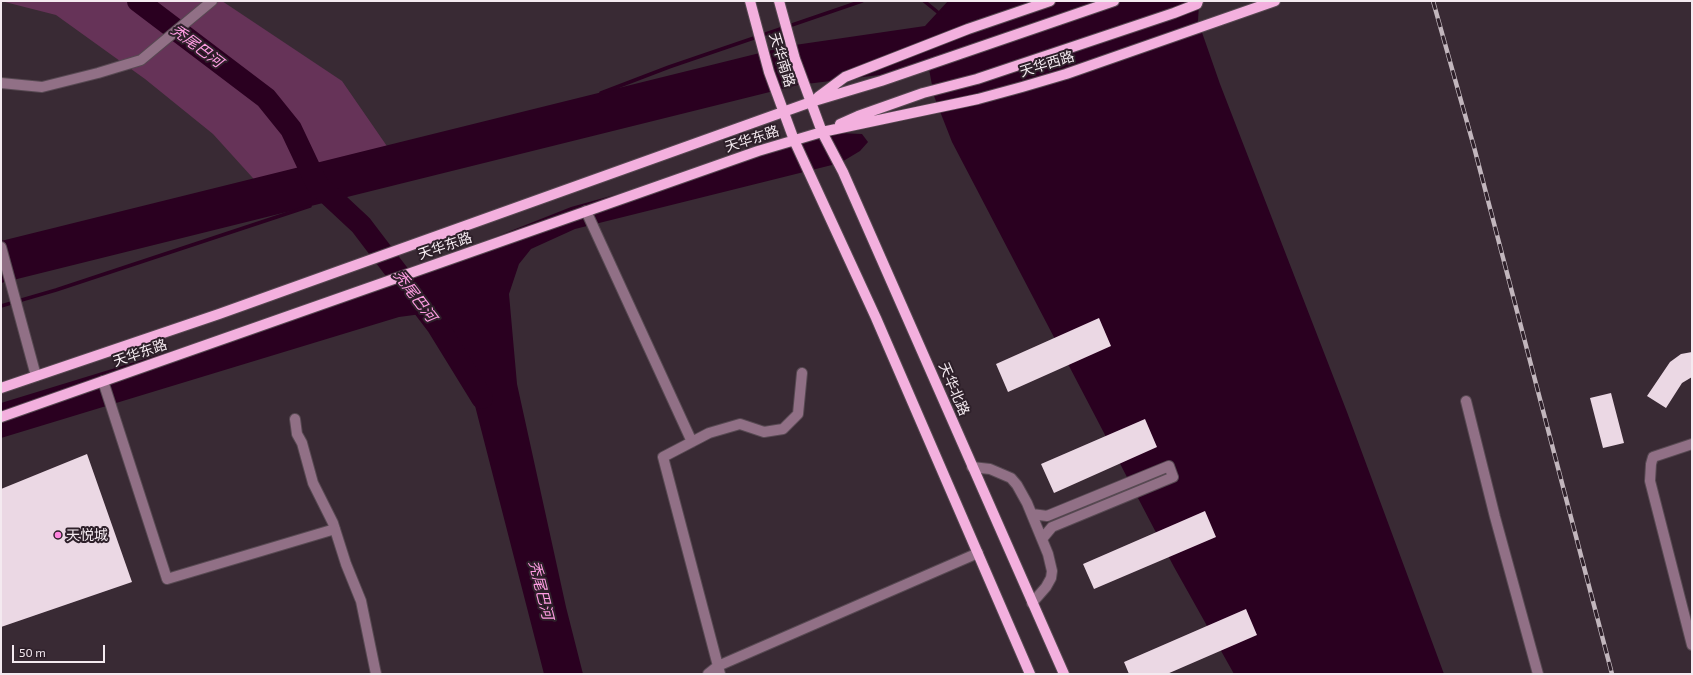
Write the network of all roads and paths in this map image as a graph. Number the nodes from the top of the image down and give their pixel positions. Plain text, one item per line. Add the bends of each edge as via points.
1 (212, 1) edge
2 (750, 1) edge
3 (779, 1) edge
4 (1050, 1) edge
5 (1114, 1) edge
6 (1198, 1) edge
7 (1275, 1) edge
8 (1, 83) edge
9 (811, 102) junction
10 (784, 112) junction
11 (816, 117) joint
12 (822, 132) junction
13 (809, 136) joint
14 (794, 140) junction
15 (586, 211) junction
16 (1, 248) edge
17 (802, 373) dead end
18 (36, 376) junction
19 (103, 381) junction
20 (1, 388) edge
21 (1466, 401) dead end
22 (1, 417) edge
23 (296, 419) dead end
24 (692, 442) junction
25 (1692, 444) edge
26 (972, 467) junction
27 (1032, 514) junction
28 (335, 529) junction
29 (1042, 539) junction
30 (978, 553) junction
31 (1032, 603) junction
32 (1692, 646) edge
33 (719, 670) edge
34 (376, 674) edge
35 (708, 674) edge
36 (1030, 674) edge
37 (1064, 674) edge
38 (1538, 674) edge

1 - 8 street via 140,60 42,87
2 - 10 main road, 天华南路 via 769,72
3 - 9 main road, 天华南路 via 795,59
4 - 9 main road via 968,29 845,77
5 - 9 main road via 881,81
6 - 12 main road, 天华西路 via 1197,4 977,79 922,93 865,113
7 - 12 main road, 天华西路 via 1066,74 978,99
9 - 10 main road, 天华东路
9 - 11 main road, 天华南路
10 - 14 main road, 天华南路
10 - 18 main road, 天华东路
11 - 12 main road, 天华北路
12 - 13 main road, 天华西路
12 - 26 main road, 天华北路 via 846,180
13 - 14 main road, 天华东路
14 - 15 main road, 天华东路
14 - 30 main road via 876,318
15 - 19 main road, 天华东路
15 - 24 street
16 - 18 street
17 - 24 street via 798,414 783,429 764,432 740,424 709,433
18 - 20 main road, 天华东路
19 - 22 main road, 天华东路
19 - 28 street via 167,579
21 - 38 street
23 - 28 street via 297,434 313,483
24 - 33 street via 663,456
25 - 32 street via 1653,457 1650,481
26 - 27 street via 990,469 1011,478 1018,485
26 - 31 main road, 天华北路
27 - 29 street
27 - 29 street via 1047,516 1168,466 1173,477 1052,527
28 - 34 street via 361,601
29 - 31 street via 1052,564 1051,578
30 - 33 street
30 - 36 main road
31 - 37 main road, 天华北路
33 - 35 street

